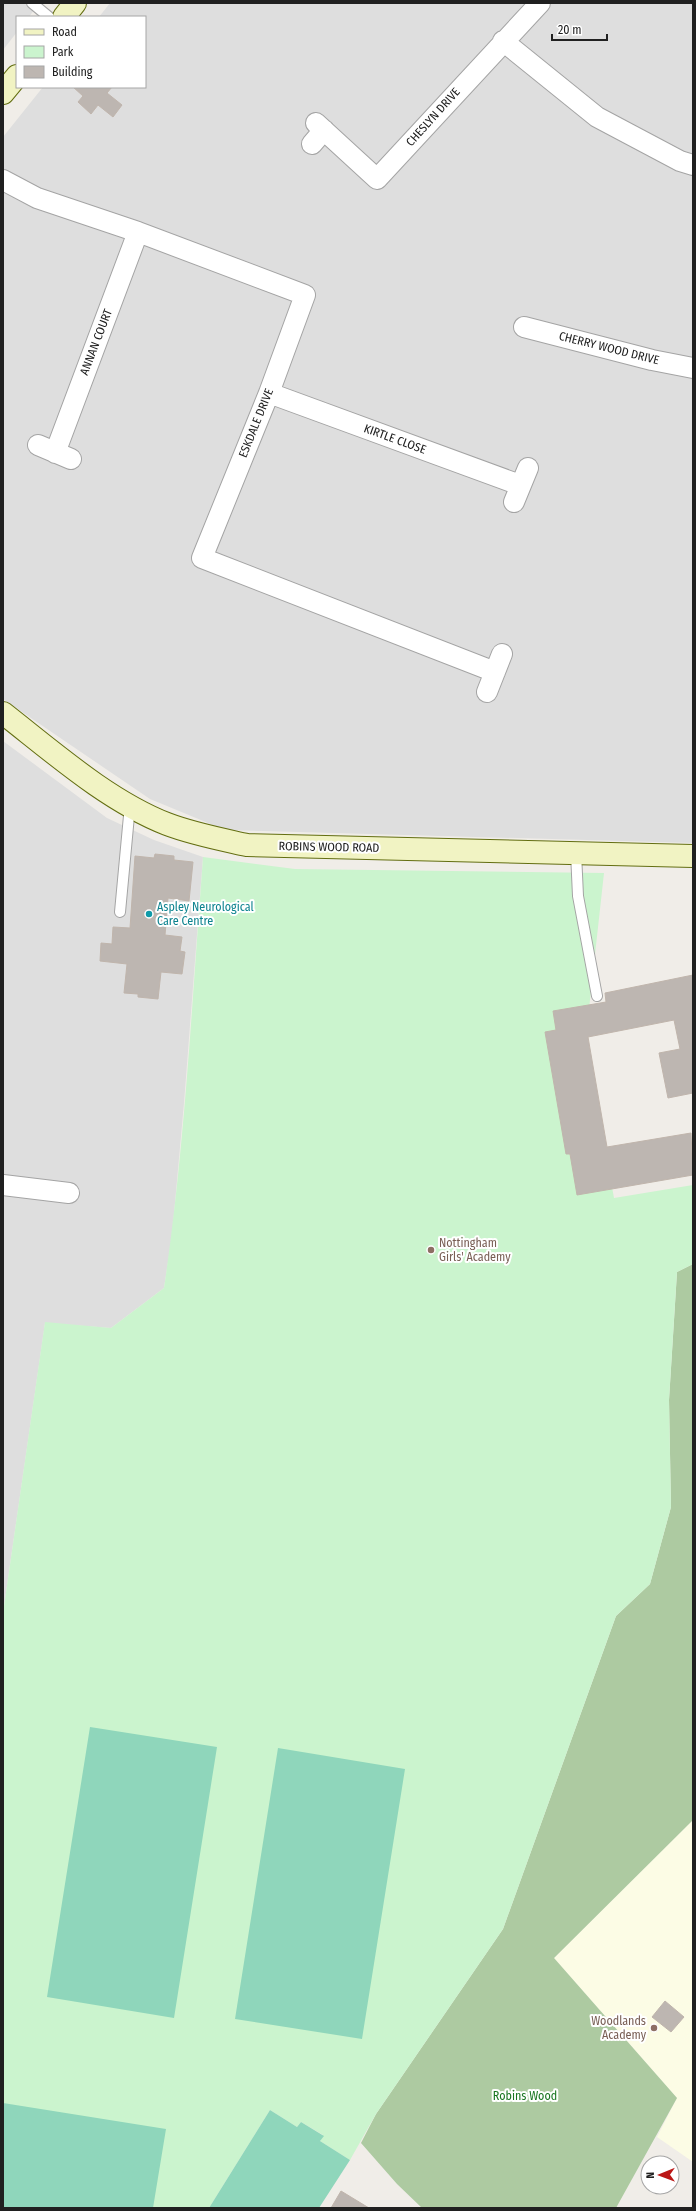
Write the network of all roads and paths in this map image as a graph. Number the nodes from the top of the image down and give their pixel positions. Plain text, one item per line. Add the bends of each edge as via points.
1 (32, 3) edge
2 (75, 3) edge
3 (540, 3) edge
4 (48, 16) edge
5 (65, 16) edge
6 (503, 41) junction
7 (16, 77) edge
8 (3, 93) edge
9 (317, 133) dead end
10 (693, 165) edge
11 (3, 180) edge
12 (138, 232) junction
13 (524, 327) dead end
14 (693, 368) edge
15 (269, 393) junction
16 (54, 452) dead end
17 (521, 485) dead end
18 (487, 692) dead end
19 (3, 713) edge
20 (130, 805) junction
21 (576, 853) junction
22 (693, 856) edge
23 (120, 912) dead end
24 (597, 996) dead end
25 (3, 1185) edge
26 (69, 1193) dead end

1 - 4 lane
2 - 5 street
3 - 6 street, CHESLYN DRIVE
6 - 9 street, CHESLYN DRIVE via 377,179
6 - 10 street via 597,117 680,161
7 - 8 street
11 - 12 street, ESKDALE DRIVE via 37,198
12 - 15 street, ESKDALE DRIVE via 305,295
12 - 16 street, ANNAN COURT
13 - 14 street, CHERRY WOOD DRIVE
15 - 17 street, KIRTLE CLOSE
15 - 18 street, ESKDALE DRIVE via 202,558 498,663
19 - 20 street, ROBINS WOOD ROAD via 70,765
20 - 21 street, ROBINS WOOD ROAD via 166,823 247,845
20 - 23 lane
21 - 22 street, ROBINS WOOD ROAD
21 - 24 lane via 578,896
25 - 26 street

